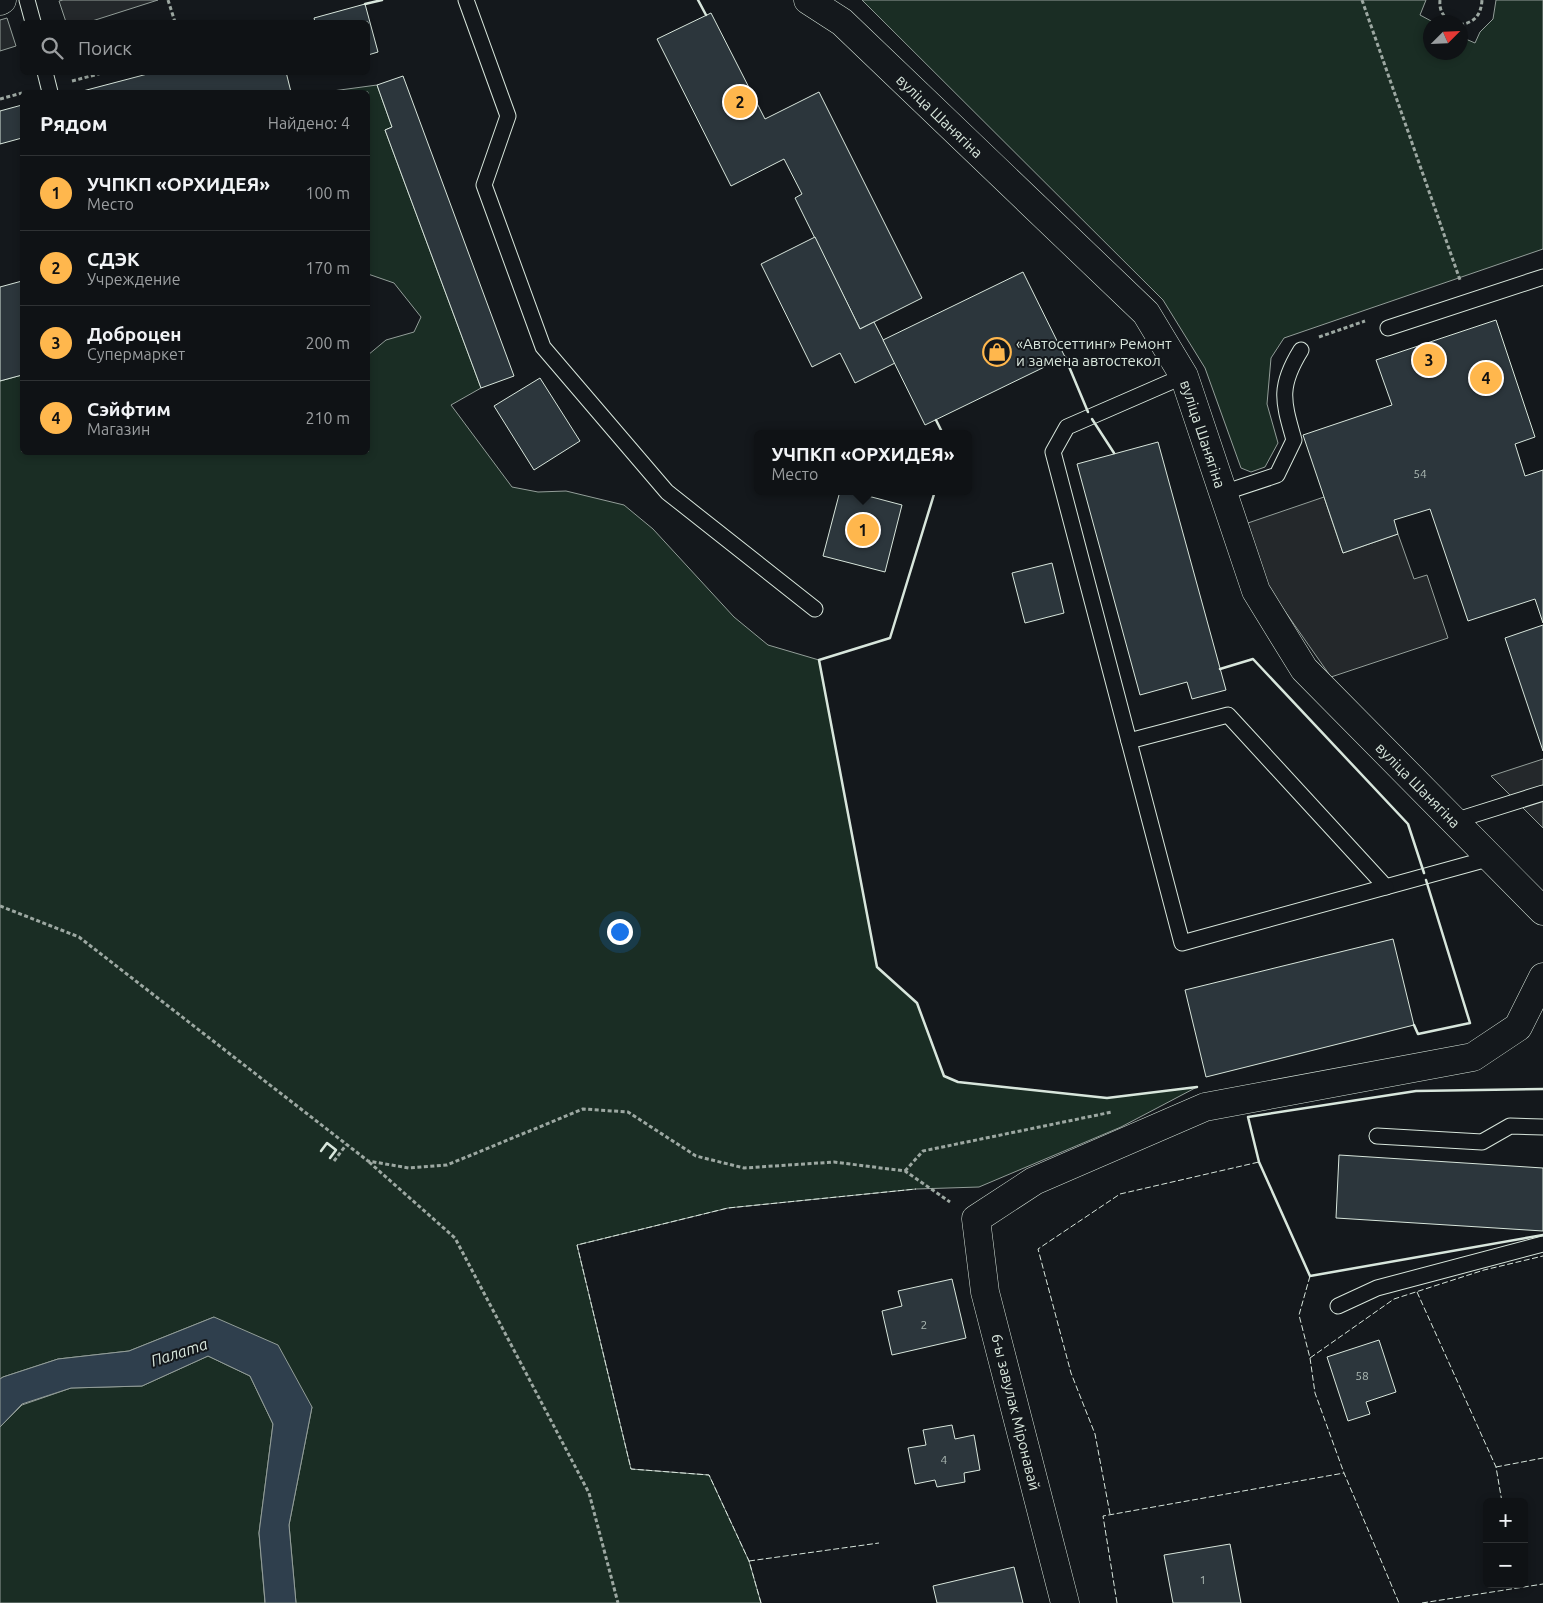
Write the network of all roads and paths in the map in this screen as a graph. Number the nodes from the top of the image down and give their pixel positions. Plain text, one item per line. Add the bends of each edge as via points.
1 (27, 0) edge
2 (168, 0) edge
3 (466, 0) edge
4 (808, 0) edge
5 (1362, 0) edge
6 (1440, 0) edge
7 (1482, 0) edge
8 (1443, 15) edge
9 (32, 20) edge
10 (174, 20) edge
11 (1468, 23) edge
12 (46, 75) edge
13 (50, 90) edge
14 (20, 94) edge
15 (0, 99) edge
16 (1543, 277) edge
17 (1467, 302) junction
18 (1388, 328) joint
19 (1301, 350) joint
20 (1184, 376) junction
21 (1223, 493) junction
22 (815, 609) dead end
23 (1129, 741) junction
24 (1543, 793) edge
25 (1454, 822) junction
26 (1491, 858) junction
27 (1386, 887) junction
28 (0, 906) edge
29 (1543, 911) edge
30 (1543, 977) edge
31 (1119, 1110) dead end
32 (1543, 1127) edge
33 (1378, 1136) dead end
34 (346, 1145) junction
35 (334, 1161) dead end
36 (368, 1161) junction
37 (905, 1172) junction
38 (976, 1219) junction
39 (1543, 1244) edge
40 (1338, 1306) dead end
41 (618, 1603) edge
42 (1065, 1603) edge

1 - 9 lane
2 - 10 path
3 - 22 lane via 508,116 484,186 543,347 667,492
4 - 20 street, вуліца Шанягіна via 842,22 1146,313
5 - 17 path
6 - 8 path
7 - 11 path via 1477,18
12 - 13 lane
14 - 15 path
16 - 17 lane
17 - 18 lane
18 - 19 path via 1369,319 1312,339
19 - 21 lane via 1288,370 1284,402 1294,440 1277,475
20 - 21 street, вуліца Шанягіна
20 - 23 lane via 1067,427 1053,452
21 - 25 street, вуліца Шанягіна via 1256,591 1304,669
23 - 27 lane via 1228,715
23 - 27 lane via 1182,943
24 - 25 lane
25 - 26 street, вуліца Шанягіна
26 - 27 lane
26 - 29 street, вуліца Шанягіна
28 - 34 path via 79,937
30 - 38 street via 1518,1027 1473,1057 1204,1107 1034,1181
31 - 37 path via 923,1151
32 - 33 lane via 1510,1126 1482,1142
34 - 35 path
34 - 36 path
36 - 37 path via 409,1168 447,1165 583,1109 628,1112 696,1156 744,1168 834,1162
36 - 41 path via 455,1238 589,1493
37 - 38 path
38 - 42 street, 6-ы завулак Міронавай via 985,1292
39 - 40 lane via 1377,1288

